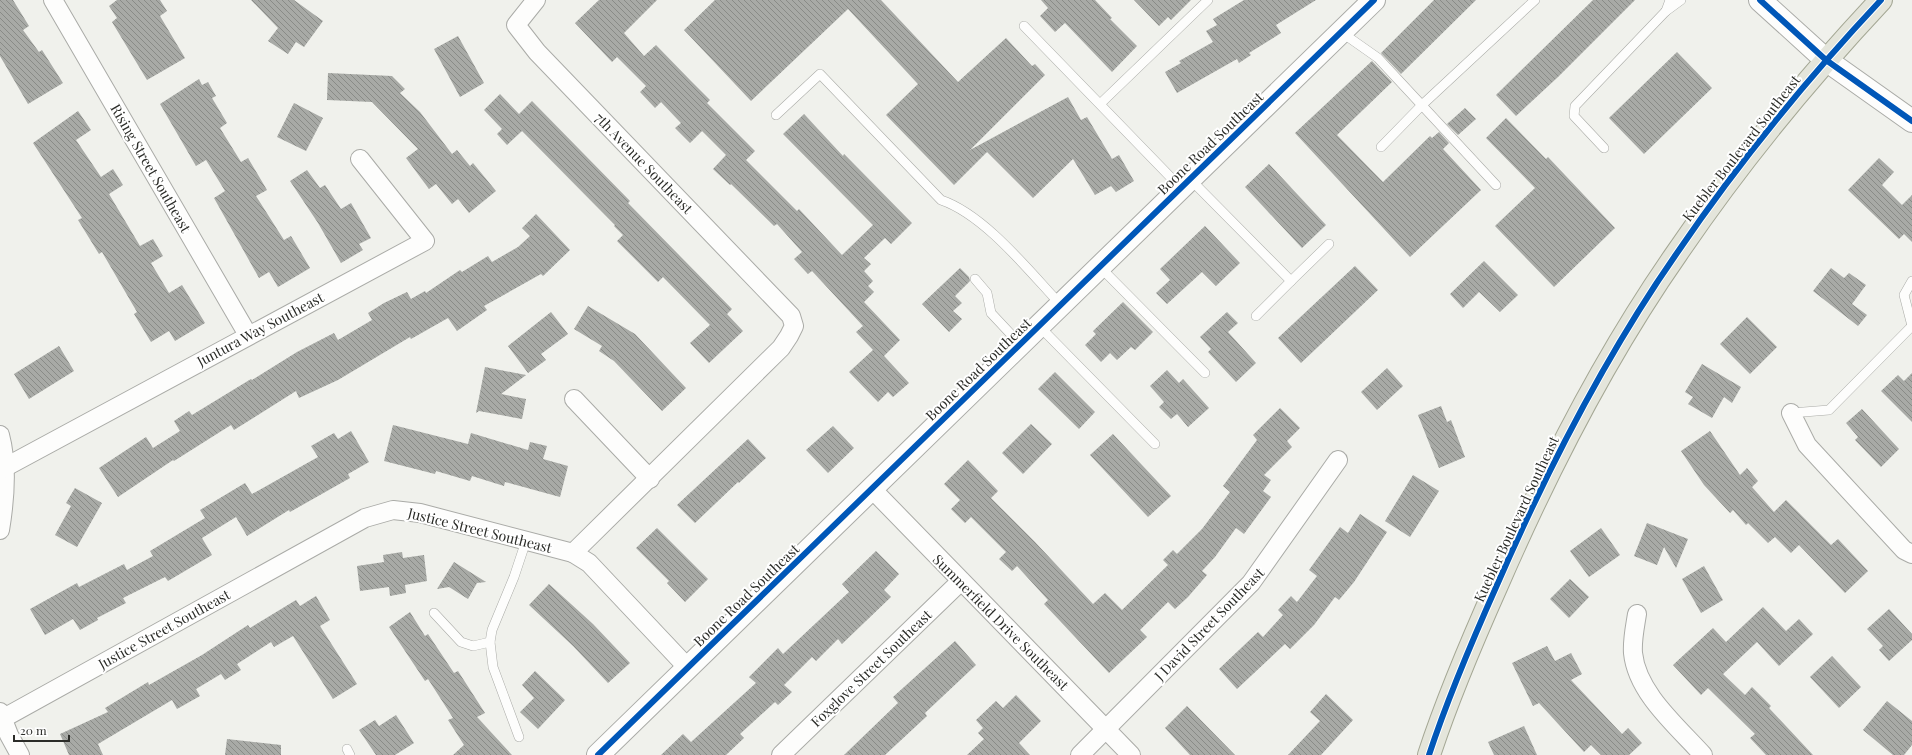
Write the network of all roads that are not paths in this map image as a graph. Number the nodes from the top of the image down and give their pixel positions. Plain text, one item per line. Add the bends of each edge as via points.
1 (53, 0) edge
2 (536, 0) edge
3 (1208, 0) edge
4 (1374, 0) edge
5 (1534, 0) edge
6 (1670, 0) edge
7 (1682, 0) edge
8 (1760, 0) edge
9 (1881, 0) edge
10 (1666, 11) junction
11 (1024, 26) dead end
12 (1341, 32) junction
13 (1826, 60) junction
14 (1100, 104) junction
15 (1422, 105) junction
16 (776, 115) dead end
17 (1912, 121) edge
18 (1381, 146) dead end
19 (1604, 148) dead end
20 (360, 159) dead end
21 (1186, 183) junction
22 (1496, 185) dead end
23 (1329, 244) dead end
24 (1100, 267) junction
25 (975, 278) dead end
26 (1291, 281) junction
27 (1912, 282) edge
28 (1061, 305) junction
29 (1256, 316) dead end
30 (1039, 326) junction
31 (1912, 326) edge
32 (248, 335) junction
33 (1020, 344) junction
34 (1205, 373) dead end
35 (574, 399) dead end
36 (1791, 414) joint
37 (0, 435) edge
38 (1155, 444) dead end
39 (1338, 460) dead end
40 (2, 468) edge
41 (650, 479) junction
42 (872, 489) junction
43 (0, 530) edge
44 (526, 541) junction
45 (573, 553) junction
46 (1912, 554) edge
47 (961, 581) junction
48 (434, 614) dead end
49 (1637, 614) dead end
50 (490, 642) junction
51 (688, 668) junction
52 (1, 715) edge
53 (1107, 729) junction
54 (519, 737) dead end
55 (20, 755) edge
56 (598, 755) edge
57 (780, 755) edge
58 (1080, 755) edge
59 (1131, 755) edge
60 (1429, 755) edge
61 (1703, 755) edge

1 - 32 street, Rising Street Southeast
2 - 41 street, 7th Avenue Southeast via 516,25 537,52 782,307 794,326 781,348
3 - 14 lane
4 - 12 street, Boone Road Southeast
5 - 15 lane
6 - 10 lane
7 - 10 lane
8 - 13 street
9 - 13 main road, Kuebler Boulevard Southeast
10 - 19 lane via 1575,106 1574,116
11 - 14 lane
12 - 15 lane via 1378,58
12 - 21 street, Boone Road Southeast
13 - 17 street
13 - 60 main road, Kuebler Boulevard Southeast via 1732,175 1676,254 1628,329 1594,389 1517,539 1457,678
14 - 21 lane
15 - 18 lane
15 - 22 lane
16 - 28 lane via 820,74 941,200 954,205 990,231
20 - 32 street, Juntura Way Southeast via 424,241
21 - 24 street, Boone Road Southeast
21 - 26 lane
23 - 26 lane
24 - 28 street, Boone Road Southeast
24 - 34 lane
25 - 33 lane via 987,293 991,313
26 - 29 lane
27 - 31 lane via 1904,295
28 - 30 street, Boone Road Southeast
30 - 33 street, Boone Road Southeast
30 - 38 lane
31 - 36 lane via 1829,410
32 - 40 street, Juntura Way Southeast
33 - 42 street, Boone Road Southeast
35 - 41 street
36 - 46 street via 1807,445 1904,550
37 - 40 street
39 - 53 street, J David Street Southeast via 1251,583
40 - 43 street via 4,506
41 - 45 street
42 - 47 street, Summerfield Drive Southeast
42 - 51 street, Boone Road Southeast
44 - 45 street, Justice Street Southeast
44 - 50 lane via 492,630
44 - 52 street, Justice Street Southeast via 420,513 393,510 366,518
45 - 51 street, Justice Street Southeast via 589,563
47 - 53 street, Summerfield Drive Southeast
47 - 57 street, Foxglove Street Southeast
48 - 50 lane via 461,642 473,646
49 - 61 street via 1633,655 1645,690
50 - 54 lane via 494,667
51 - 56 street, Boone Road Southeast
52 - 55 street
53 - 58 street, J David Street Southeast
53 - 59 street, Summerfield Drive Southeast

